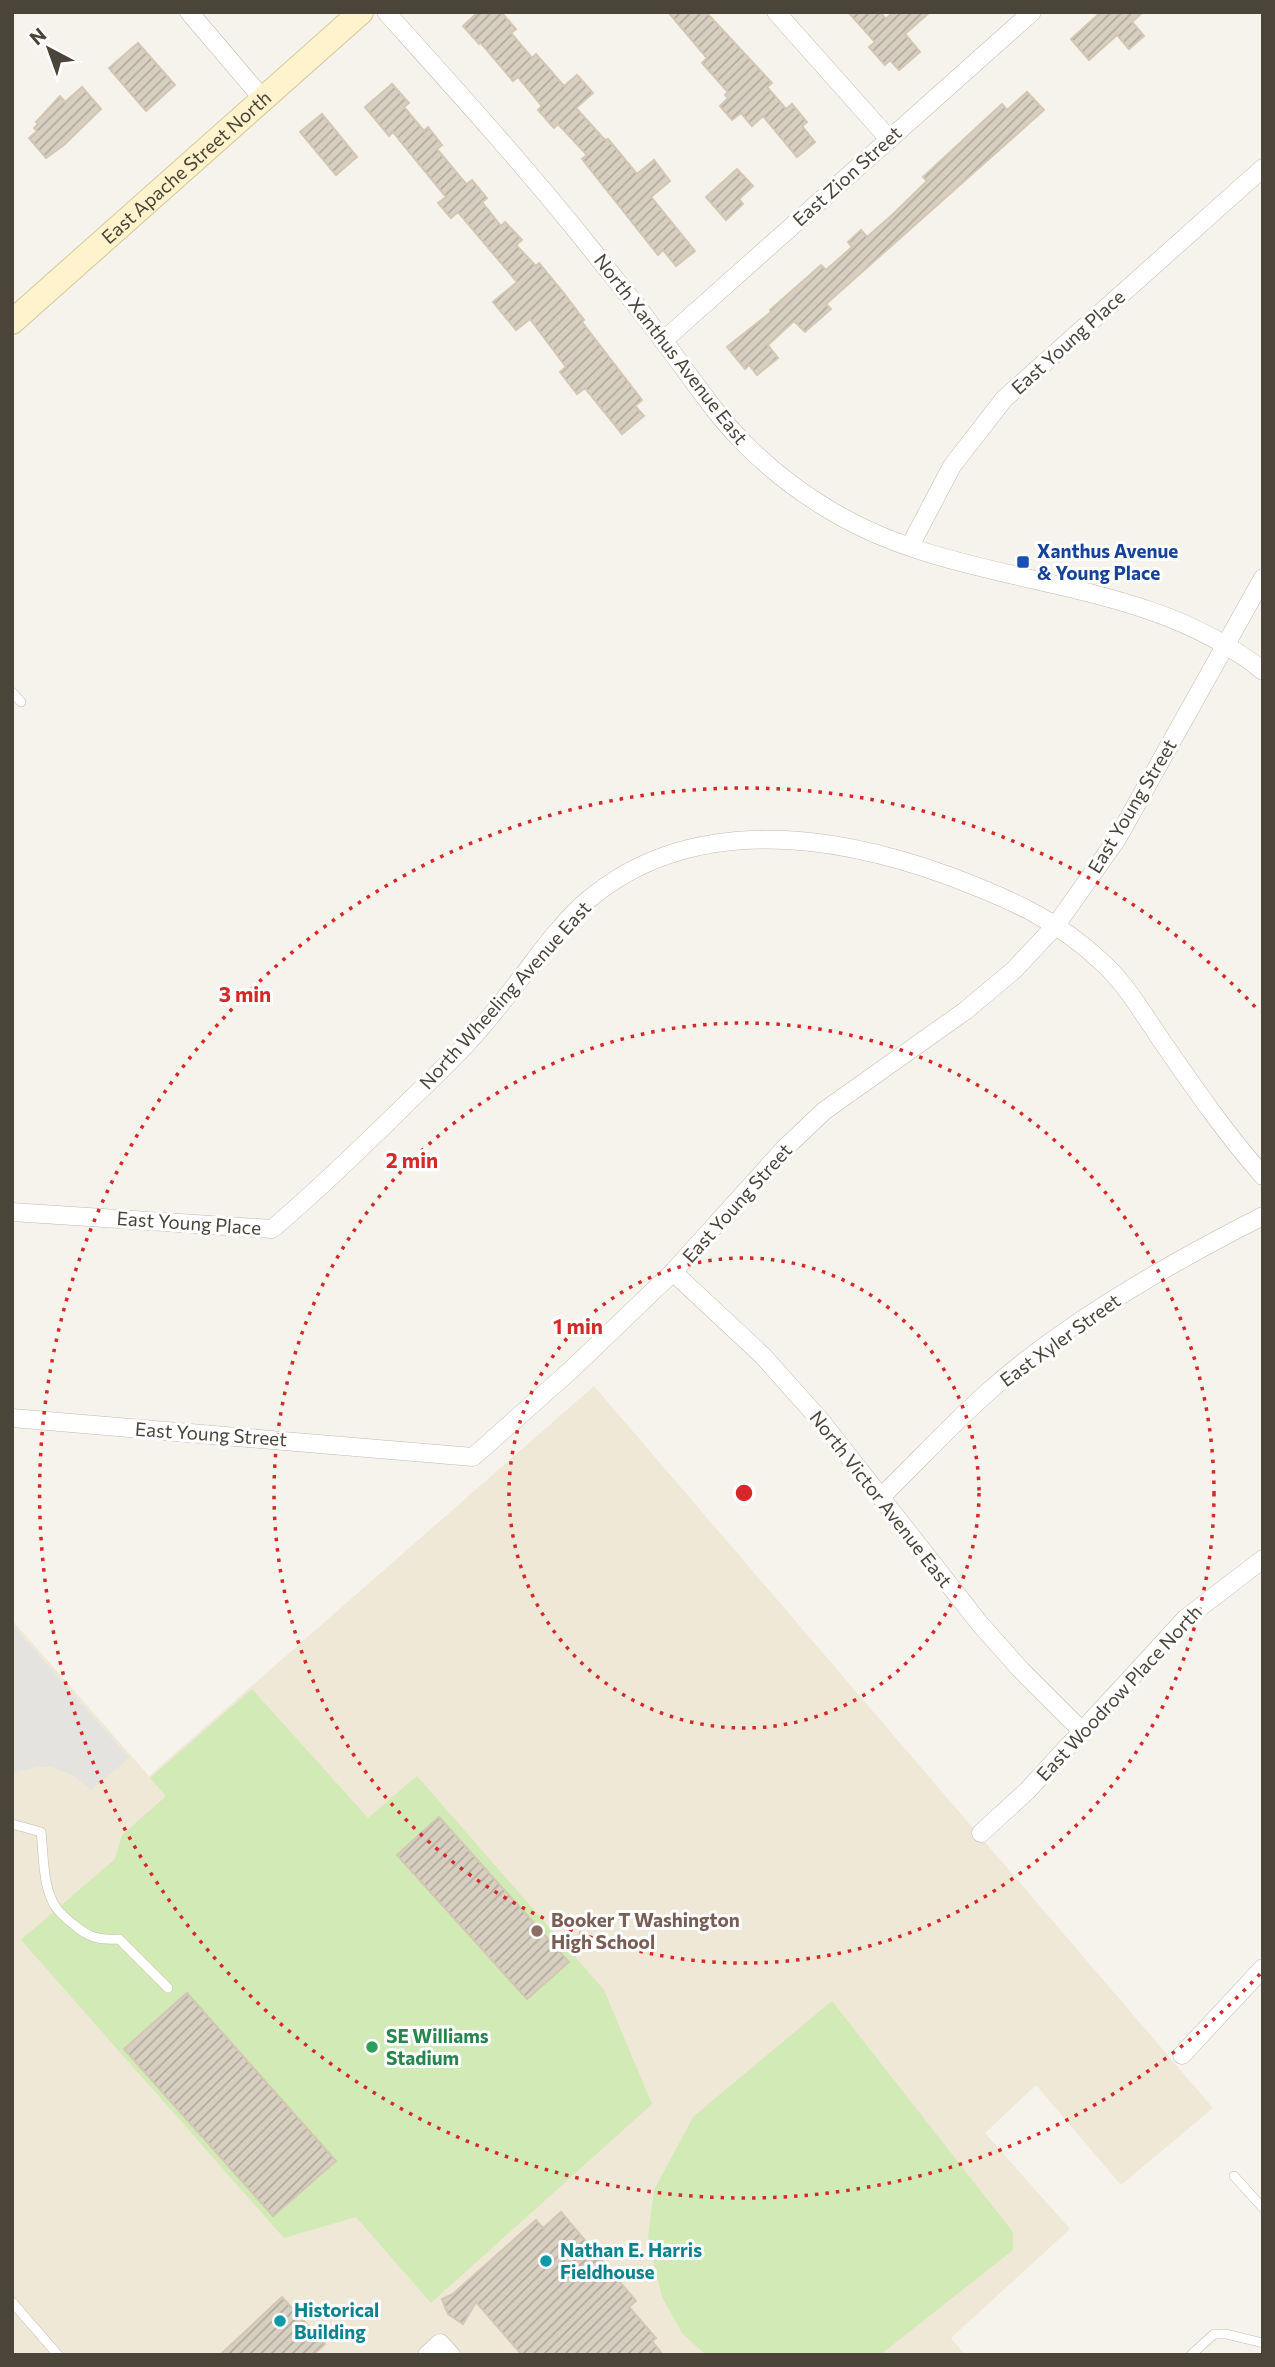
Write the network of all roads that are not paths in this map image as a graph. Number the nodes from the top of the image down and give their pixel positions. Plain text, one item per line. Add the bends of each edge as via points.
1 (189, 12) edge
2 (361, 12) edge
3 (386, 12) edge
4 (776, 12) edge
5 (1032, 12) edge
6 (263, 99) junction
7 (889, 139) junction
8 (1263, 168) edge
9 (12, 322) edge
10 (663, 341) junction
11 (910, 546) junction
12 (1263, 578) edge
13 (1226, 644) junction
14 (1263, 671) edge
15 (12, 692) edge
16 (21, 702) dead end
17 (1056, 925) junction
18 (372, 1138) joint
19 (1263, 1176) edge
20 (12, 1212) edge
21 (1263, 1216) edge
22 (673, 1272) junction
23 (12, 1418) edge
24 (881, 1497) junction
25 (1263, 1559) edge
26 (1082, 1731) junction
27 (12, 1824) edge
28 (981, 1833) dead end
29 (1263, 1968) edge
30 (168, 1989) dead end
31 (1182, 2055) dead end
32 (1234, 2176) dead end
33 (1263, 2208) edge
34 (12, 2302) edge
35 (1263, 2343) edge
36 (58, 2355) edge
37 (1191, 2355) edge

1 - 6 street
2 - 6 main road, East Apache Street North
3 - 10 street, North Xanthus Avenue East via 547,194
4 - 7 street
5 - 7 street, East Zion Street
6 - 9 main road, East Apache Street North
7 - 10 street, East Zion Street
8 - 11 street, East Young Place via 1004,399 953,466
10 - 11 street, North Xanthus Avenue East via 746,446 787,481 834,512
11 - 13 street, North Xanthus Avenue East via 1133,605
12 - 13 street, East Young Street
13 - 14 street, North Xanthus Avenue East
13 - 17 street, East Young Street via 1117,839
15 - 16 lane
17 - 18 street, North Wheeling Avenue East via 996,894 843,845 745,839 660,857 624,874 559,928 460,1052
17 - 19 street, North Wheeling Avenue East via 1107,967 1230,1138
17 - 22 street, East Young Street via 1014,970 965,1011 824,1111
18 - 20 street, East Young Place via 272,1229
21 - 24 street, East Xyler Street via 1122,1295 1064,1334 989,1391
22 - 23 street, East Young Street via 473,1457
22 - 24 street, North Victor Avenue East via 763,1356
24 - 26 street, North Victor Avenue East via 980,1624
25 - 26 street, East Woodrow Place North via 1185,1618
26 - 28 street, East Woodrow Place North
27 - 30 lane via 41,1832 50,1894 57,1909 98,1940 119,1939
29 - 31 street
32 - 33 lane
34 - 36 lane
35 - 37 lane via 1214,2334

